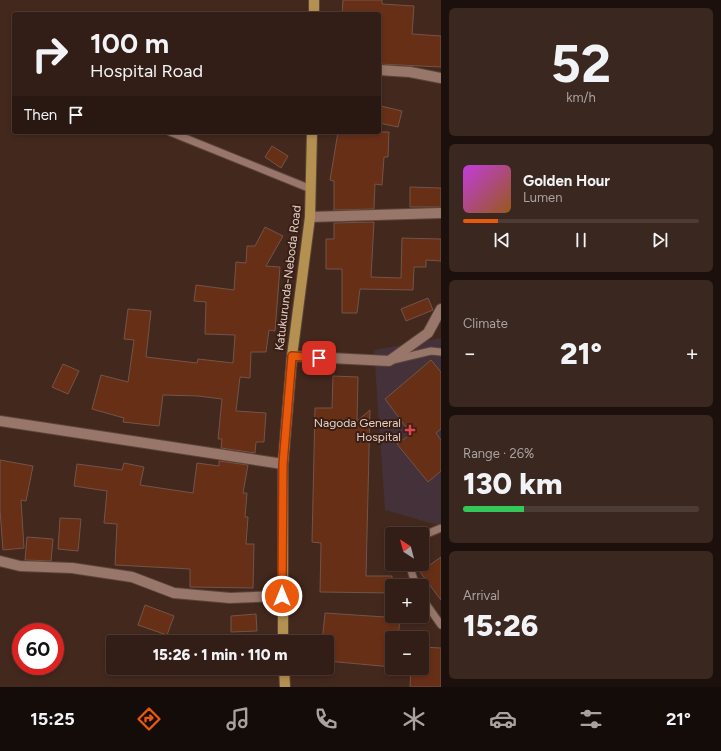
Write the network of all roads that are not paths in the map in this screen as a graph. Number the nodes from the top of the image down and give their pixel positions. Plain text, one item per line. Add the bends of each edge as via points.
1 (314, 0) edge
2 (314, 12) edge
3 (381, 70) edge
4 (441, 78) edge
5 (175, 134) edge
6 (312, 134) edge
7 (310, 190) junction
8 (441, 213) edge
9 (310, 217) junction
10 (441, 310) edge
11 (441, 352) edge
12 (292, 356) junction
13 (389, 361) junction
14 (0, 421) edge
15 (283, 464) junction
16 (441, 528) edge
17 (429, 533) edge
18 (0, 561) edge
19 (282, 596) junction
20 (429, 608) edge
21 (441, 625) edge
22 (283, 635) edge
23 (284, 675) edge
24 (285, 687) edge

1 - 2 main road
3 - 4 street
5 - 7 lane
6 - 7 main road, Katukurunda-Neboda Road
7 - 9 main road, Katukurunda-Neboda Road
8 - 9 street
9 - 12 main road, Katukurunda-Neboda Road
10 - 13 street via 428,332
11 - 13 lane via 431,351
12 - 13 street
12 - 15 main road, Katukurunda-Neboda Road
14 - 15 street
15 - 19 main road, Katukurunda-Neboda Road
16 - 17 lane
18 - 19 street via 20,566 72,568 132,577 174,593 230,598
19 - 22 main road, Katukurunda-Neboda Road
20 - 21 lane
23 - 24 main road

